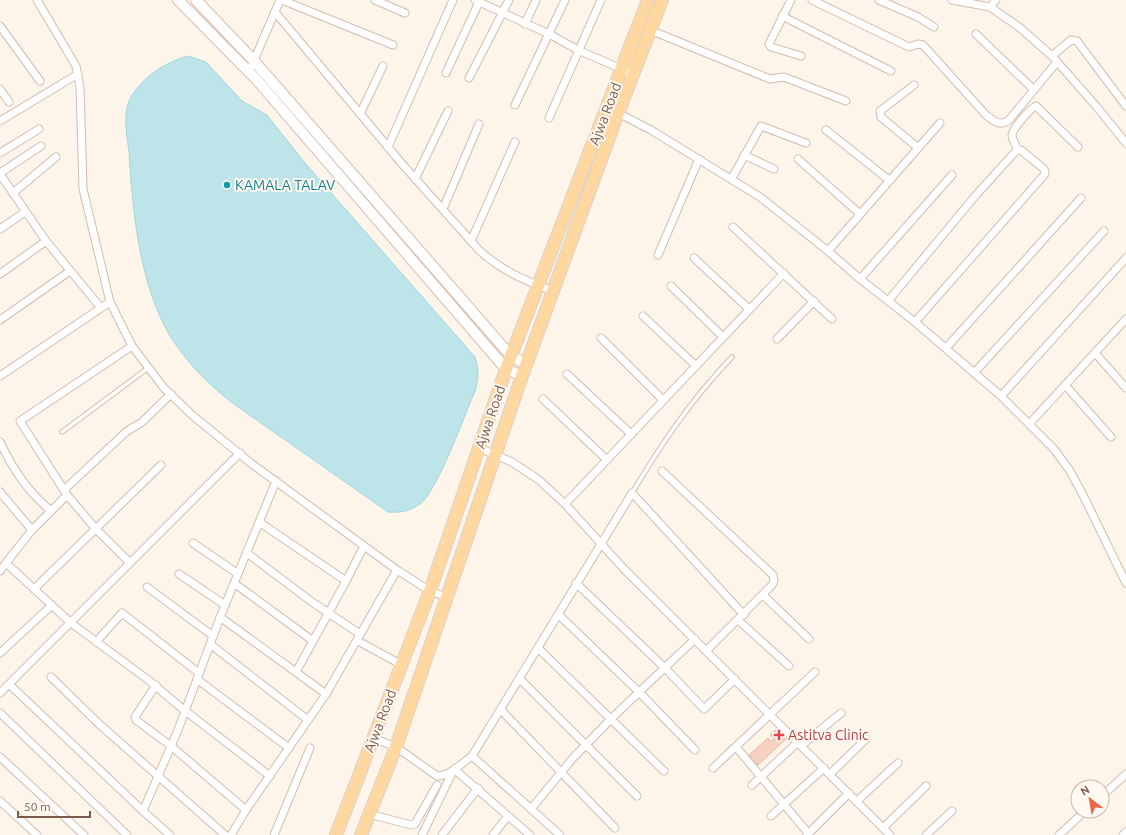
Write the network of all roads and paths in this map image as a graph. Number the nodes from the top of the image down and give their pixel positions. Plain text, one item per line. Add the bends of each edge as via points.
1 (37, 0) edge
2 (178, 0) edge
3 (196, 0) edge
4 (281, 0) edge
5 (375, 0) edge
6 (453, 0) edge
7 (509, 0) edge
8 (536, 0) edge
9 (565, 0) edge
10 (601, 0) edge
11 (648, 0) edge
12 (662, 0) edge
13 (791, 0) edge
14 (812, 0) edge
15 (879, 0) edge
16 (952, 0) edge
17 (996, 0) edge
18 (478, 1) edge
19 (990, 7) junction
20 (275, 12) junction
21 (404, 13) dead end
22 (503, 14) junction
23 (782, 16) junction
24 (525, 24) junction
25 (0, 26) edge
26 (934, 27) dead end
27 (650, 30) junction
28 (549, 34) junction
29 (976, 34) dead end
30 (393, 45) dead end
31 (578, 50) junction
32 (801, 56) dead end
33 (1052, 56) junction
34 (254, 62) junction
35 (1057, 62) junction
36 (383, 66) dead end
37 (891, 71) dead end
38 (249, 72) junction
39 (627, 72) junction
40 (446, 73) dead end
41 (78, 74) junction
42 (469, 78) dead end
43 (40, 81) dead end
44 (914, 85) dead end
45 (0, 89) edge
46 (1034, 90) junction
47 (846, 101) dead end
48 (9, 102) dead end
49 (515, 105) dead end
50 (1126, 106) edge
51 (448, 111) dead end
52 (618, 113) junction
53 (360, 114) junction
54 (549, 118) dead end
55 (0, 121) edge
56 (940, 123) dead end
57 (479, 124) dead end
58 (39, 129) dead end
59 (826, 130) dead end
60 (515, 142) dead end
61 (806, 143) dead end
62 (1126, 143) edge
63 (42, 146) dead end
64 (388, 147) junction
65 (917, 147) junction
66 (1078, 147) dead end
67 (1018, 150) junction
68 (0, 153) edge
69 (744, 156) junction
70 (56, 157) dead end
71 (699, 159) junction
72 (798, 159) dead end
73 (774, 169) dead end
74 (0, 174) edge
75 (952, 174) dead end
76 (732, 178) junction
77 (415, 179) junction
78 (889, 180) junction
79 (3, 183) edge
80 (13, 193) junction
81 (1081, 198) dead end
82 (443, 209) junction
83 (25, 212) junction
84 (860, 214) junction
85 (733, 227) dead end
86 (0, 229) edge
87 (1104, 230) dead end
88 (46, 241) junction
89 (471, 241) junction
90 (828, 251) junction
91 (658, 255) dead end
92 (694, 258) dead end
93 (1126, 258) edge
94 (70, 271) junction
95 (784, 273) junction
96 (0, 274) edge
97 (860, 279) junction
98 (538, 286) junction
99 (671, 286) dead end
100 (553, 291) junction
101 (814, 301) junction
102 (888, 301) junction
103 (110, 302) junction
104 (101, 308) junction
105 (749, 309) junction
106 (643, 316) dead end
107 (832, 319) dead end
108 (0, 320) edge
109 (1125, 321) edge
110 (915, 322) junction
111 (723, 337) junction
112 (601, 338) dead end
113 (777, 339) dead end
114 (132, 346) junction
115 (946, 348) junction
116 (1095, 352) junction
117 (511, 356) junction
118 (732, 357) dead end
119 (526, 364) junction
120 (696, 366) junction
121 (148, 368) junction
122 (506, 369) junction
123 (974, 373) junction
124 (567, 374) dead end
125 (0, 376) edge
126 (522, 376) junction
127 (1065, 385) junction
128 (1126, 388) edge
129 (170, 394) junction
130 (1001, 396) junction
131 (543, 399) dead end
132 (663, 400) junction
133 (1029, 424) junction
134 (62, 432) dead end
135 (631, 434) junction
136 (1111, 437) dead end
137 (0, 442) edge
138 (479, 448) junction
139 (240, 453) junction
140 (495, 454) junction
141 (607, 460) junction
142 (161, 465) dead end
143 (662, 471) dead end
144 (276, 482) junction
145 (0, 492) edge
146 (66, 493) junction
147 (632, 494) junction
148 (565, 504) junction
149 (51, 512) junction
150 (259, 522) junction
151 (95, 528) junction
152 (32, 530) junction
153 (193, 543) dead end
154 (600, 544) junction
155 (364, 546) junction
156 (247, 553) junction
157 (129, 562) junction
158 (6, 563) junction
159 (397, 570) junction
160 (0, 571) edge
161 (179, 574) dead end
162 (238, 574) junction
163 (346, 581) junction
164 (234, 583) junction
165 (576, 583) junction
166 (1126, 583) edge
167 (147, 587) dead end
168 (34, 589) junction
169 (430, 591) junction
170 (763, 595) junction
171 (446, 597) junction
172 (225, 605) junction
173 (52, 606) junction
174 (328, 614) junction
175 (558, 614) junction
176 (220, 617) junction
177 (741, 617) junction
178 (71, 623) junction
179 (213, 636) junction
180 (359, 638) junction
181 (695, 639) junction
182 (808, 639) dead end
183 (313, 641) junction
184 (96, 642) junction
185 (210, 644) junction
186 (538, 648) junction
187 (706, 650) junction
188 (0, 654) edge
189 (402, 665) junction
190 (789, 666) dead end
191 (664, 668) junction
192 (296, 672) junction
193 (815, 672) dead end
194 (51, 676) dead end
195 (198, 677) junction
196 (520, 679) junction
197 (735, 679) junction
198 (10, 685) junction
199 (156, 685) junction
200 (639, 692) junction
201 (0, 693) edge
202 (326, 694) junction
203 (184, 710) junction
204 (501, 710) junction
205 (842, 712) dead end
206 (0, 713) edge
207 (771, 714) junction
208 (611, 719) junction
209 (308, 720) junction
210 (373, 738) junction
211 (866, 740) dead end
212 (800, 744) junction
213 (585, 745) junction
214 (171, 746) junction
215 (396, 746) junction
216 (736, 747) junction
217 (290, 748) junction
218 (310, 748) dead end
219 (695, 750) dead end
220 (472, 756) junction
221 (0, 757) edge
222 (898, 763) dead end
223 (713, 768) dead end
224 (824, 768) junction
225 (454, 769) junction
226 (562, 771) junction
227 (664, 771) dead end
228 (830, 774) junction
229 (1126, 774) edge
230 (270, 776) junction
231 (761, 776) junction
232 (158, 778) junction
233 (752, 784) dead end
234 (437, 785) dead end
235 (926, 786) dead end
236 (478, 788) junction
237 (1110, 789) edge
238 (849, 793) junction
239 (637, 796) dead end
240 (0, 801) edge
241 (857, 801) junction
242 (784, 805) junction
243 (531, 809) junction
244 (246, 810) junction
245 (143, 811) junction
246 (952, 811) dead end
247 (369, 814) junction
248 (508, 816) junction
249 (771, 816) dead end
250 (1076, 819) edge
251 (615, 828) dead end
252 (883, 828) junction
253 (1126, 832) edge
254 (555, 833) edge
255 (808, 834) edge
256 (37, 835) edge
257 (84, 835) edge
258 (127, 835) edge
259 (170, 835) edge
260 (225, 835) edge
261 (231, 835) edge
262 (274, 835) edge
263 (336, 835) edge
264 (361, 835) edge
265 (422, 835) edge
266 (442, 835) edge
267 (493, 835) edge
268 (530, 835) edge
269 (890, 835) edge
270 (926, 835) edge
271 (1059, 835) edge
272 (1123, 835) edge

1 - 41 street via 76,66
2 - 38 street
3 - 34 street
4 - 20 street
4 - 30 street
5 - 21 street
6 - 64 street
7 - 22 street
8 - 24 street
9 - 28 street
10 - 31 street
11 - 39 main road, Ajwa Road
12 - 27 main road, Ajwa Road
13 - 23 street
14 - 46 street via 909,47 923,45 986,115 997,123 1002,124 1009,120
15 - 26 street
16 - 19 street
17 - 19 street
18 - 22 street
18 - 40 street
19 - 33 street via 1019,27
20 - 34 street
20 - 53 street
22 - 24 street
22 - 42 street
23 - 32 street via 769,44 771,47
23 - 37 street
24 - 28 street
25 - 43 street
27 - 39 main road, Ajwa Road
27 - 47 street via 770,79 784,77
28 - 31 street
28 - 49 street
29 - 46 street
31 - 39 street
31 - 54 street
33 - 35 street
33 - 50 street via 1071,40 1077,41
34 - 38 street
34 - 117 street
35 - 46 street
35 - 62 street
36 - 53 street
38 - 122 street
39 - 52 main road, Ajwa Road
39 - 98 main road, Ajwa Road
41 - 55 street
41 - 103 street via 83,189
44 - 65 street via 880,111 880,114 881,118
45 - 48 street
51 - 77 street
52 - 71 street
52 - 100 main road, Ajwa Road
53 - 64 street
56 - 65 street
57 - 82 street
58 - 68 street
59 - 78 street
60 - 89 street
61 - 69 street via 761,126
63 - 74 street
64 - 77 street
65 - 78 street
66 - 67 street via 1036,106 1031,108 1013,131 1012,138
67 - 102 street
67 - 110 street via 1022,150 1044,169 1045,174
69 - 73 street
69 - 76 street
70 - 80 street
71 - 76 street
71 - 91 street
72 - 84 street
74 - 79 street
75 - 97 street
76 - 90 street
77 - 82 street
78 - 84 street
79 - 80 street
80 - 83 street
81 - 115 street
82 - 89 street
83 - 86 street
83 - 88 street
84 - 90 street
85 - 95 street
87 - 123 street
88 - 94 street
88 - 96 street
89 - 98 street via 491,261
90 - 97 street
92 - 105 street
93 - 130 street
94 - 104 street
94 - 108 street
95 - 101 street
95 - 105 street
97 - 102 street
98 - 100 street
98 - 117 main road, Ajwa Road
99 - 111 street
100 - 119 main road, Ajwa Road
101 - 107 street
101 - 113 street
102 - 110 street
103 - 104 street
103 - 114 street
104 - 125 street
105 - 111 street
106 - 120 street
109 - 116 street
110 - 115 street
111 - 120 street
112 - 132 street
114 - 121 street
114 - 146 street via 20,421
115 - 123 street
116 - 127 street
116 - 128 street
117 - 119 street
117 - 122 main road, Ajwa Road
118 - 147 lane via 692,401 668,434
119 - 126 main road, Ajwa Road
120 - 132 street
121 - 129 street
121 - 134 lane
122 - 126 street
122 - 138 main road, Ajwa Road
123 - 130 street
124 - 135 street
126 - 140 main road, Ajwa Road
127 - 133 street
127 - 136 street
129 - 139 street
129 - 146 street via 140,423 127,431
130 - 133 street
131 - 141 street
132 - 135 street
133 - 166 street via 1054,449 1070,471
135 - 141 street
137 - 149 street via 8,460 35,498
138 - 140 street
138 - 169 main road, Ajwa Road
139 - 144 street
139 - 157 street
140 - 148 street via 539,480
140 - 171 main road, Ajwa Road
141 - 148 street
142 - 151 street
143 - 170 street via 773,575 772,585
144 - 150 street
144 - 155 street
145 - 152 street
146 - 149 street
146 - 151 street
147 - 154 street
147 - 177 street
148 - 154 street
149 - 152 street
150 - 156 street
150 - 163 street
151 - 157 street
151 - 168 street
152 - 158 street
153 - 162 street
154 - 165 street
154 - 181 street
155 - 159 street
155 - 163 street
156 - 162 street
156 - 174 street
157 - 178 street
158 - 160 street
158 - 168 street
159 - 169 street
159 - 180 street
161 - 172 street
162 - 164 street
163 - 174 street
164 - 172 street
164 - 183 street
165 - 175 street
165 - 191 street
167 - 179 street
168 - 173 street
169 - 171 street
169 - 189 main road, Ajwa Road
170 - 177 street
170 - 182 street
171 - 215 main road, Ajwa Road
172 - 176 street
173 - 178 street
173 - 188 street
174 - 180 street
174 - 183 street
175 - 186 street
175 - 200 street
176 - 179 street
176 - 192 street
177 - 187 street
177 - 190 street
178 - 184 street
178 - 198 street
179 - 185 street
180 - 189 street
180 - 202 street
181 - 187 street
181 - 191 street
183 - 192 street
184 - 195 street via 122,613
184 - 199 street
185 - 195 street
185 - 209 street
186 - 196 street
186 - 208 street
187 - 197 street
189 - 210 main road, Ajwa Road
191 - 197 street via 704,709
191 - 200 street
192 - 202 street
193 - 207 street
194 - 232 street
195 - 203 street
195 - 217 street
196 - 204 street
196 - 213 street
197 - 207 street
198 - 201 street
198 - 245 street
199 - 203 street
199 - 214 street via 135,716 136,720
200 - 208 street
200 - 219 street
202 - 209 street
203 - 214 street
203 - 230 street
204 - 220 street
204 - 226 street
205 - 212 street
206 - 258 street
207 - 212 street
207 - 216 street
208 - 213 street
208 - 227 street
209 - 217 street
210 - 215 street
210 - 263 main road, Ajwa Road
211 - 228 street
212 - 224 street
212 - 231 street
213 - 226 street
213 - 239 street
214 - 232 street
214 - 244 street
215 - 225 street via 437,776
215 - 247 main road, Ajwa Road
216 - 223 street
216 - 231 street
217 - 230 street
218 - 262 street
220 - 225 street
220 - 243 street
221 - 257 street
222 - 241 street
224 - 228 street
224 - 242 street
225 - 236 street
225 - 265 street
226 - 243 street
226 - 251 street
228 - 238 street
229 - 237 street
230 - 244 street
231 - 233 street
231 - 242 street
232 - 245 street
232 - 260 street
234 - 247 street via 415,824
235 - 252 street
236 - 248 street
236 - 266 street
238 - 241 street
238 - 255 street
240 - 256 street
241 - 252 street
242 - 249 street
242 - 255 street
243 - 254 street
244 - 261 street
245 - 259 street
246 - 270 street
247 - 264 main road, Ajwa Road
248 - 267 street
248 - 268 street
250 - 271 street
252 - 269 street
253 - 272 street

